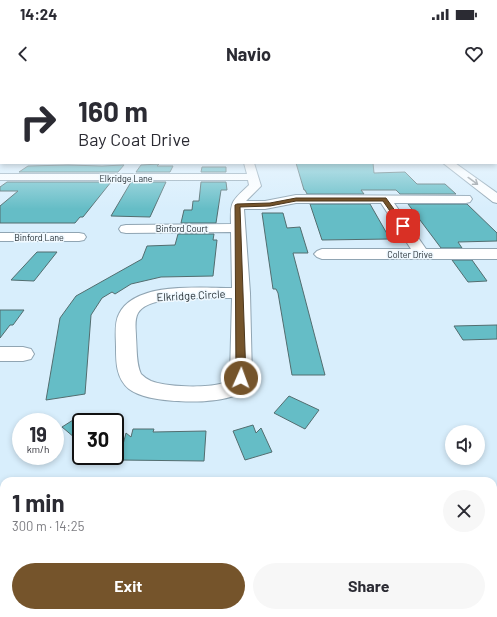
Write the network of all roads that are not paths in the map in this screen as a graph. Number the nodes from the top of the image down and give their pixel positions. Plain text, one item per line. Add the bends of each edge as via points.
1 (249, 164) edge
2 (449, 164) edge
3 (0, 177) edge
4 (252, 177) junction
5 (497, 198) edge
6 (384, 199) junction
7 (466, 199) dead end
8 (237, 205) junction
9 (238, 228) junction
10 (126, 229) dead end
11 (0, 237) edge
12 (78, 237) dead end
13 (322, 254) dead end
14 (422, 254) junction
15 (497, 254) edge
16 (240, 293) junction
17 (0, 354) edge
18 (23, 354) dead end

1 - 4 street
2 -> 5 highway
3 - 4 street, Elkridge Lane
4 - 8 street via 254,188
6 - 7 street
6 - 8 street via 296,199 270,205
6 - 14 street
8 - 9 street, Elkridge Circle
9 - 10 street, Binford Court
9 - 16 street, Elkridge Circle
11 - 12 street, Binford Lane
13 - 14 street, Colter Drive
14 - 15 street, Colter Drive
16 - 16 street, Elkridge Circle via 242,370 241,378 236,385 214,392 163,392 150,390 132,378 128,369 126,317 140,301 164,295
17 - 18 street

